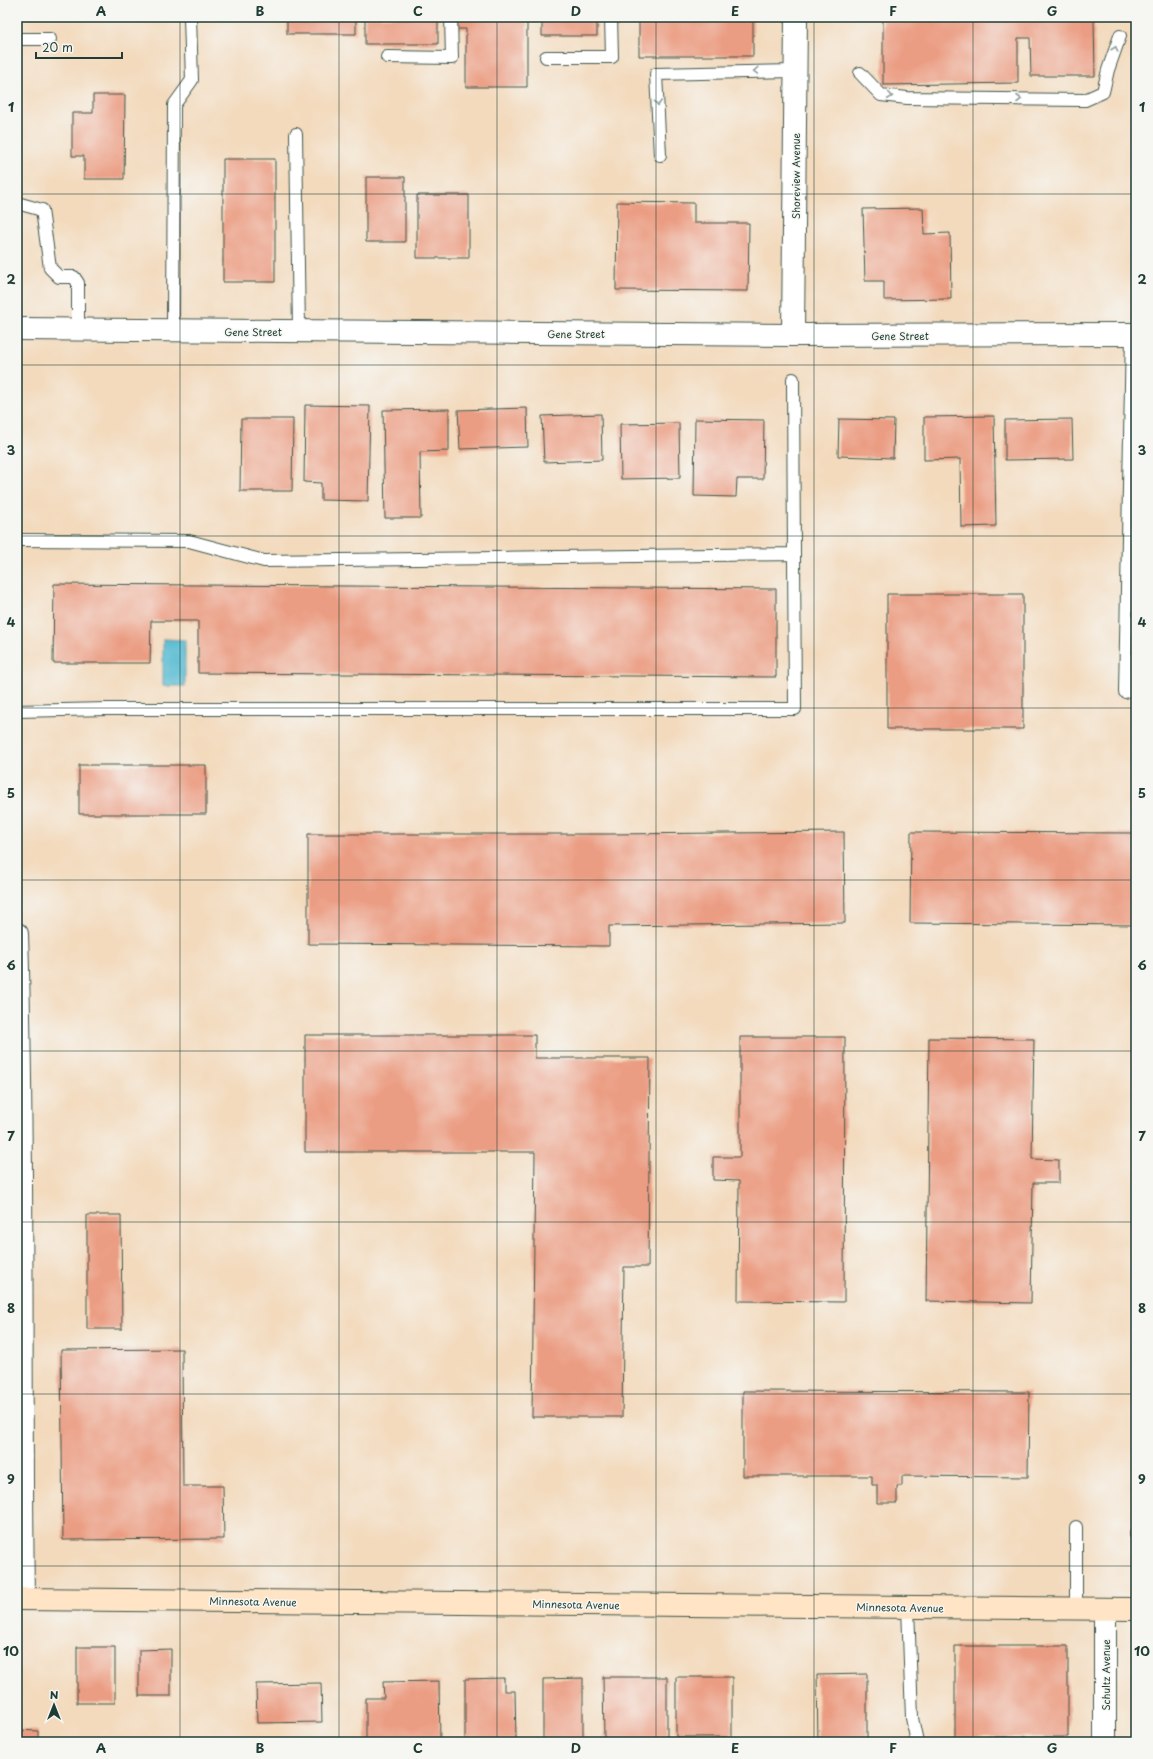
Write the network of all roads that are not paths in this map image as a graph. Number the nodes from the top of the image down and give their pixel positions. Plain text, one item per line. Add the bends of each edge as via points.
1 (190, 17) edge
2 (451, 17) edge
3 (611, 17) edge
4 (796, 17) edge
5 (1120, 36) dead end
6 (17, 39) edge
7 (50, 39) dead end
8 (386, 57) dead end
9 (546, 57) dead end
10 (796, 71) junction
11 (860, 73) dead end
12 (296, 134) dead end
13 (660, 155) dead end
14 (17, 203) edge
15 (17, 329) edge
16 (78, 330) junction
17 (173, 330) junction
18 (299, 331) junction
19 (1134, 334) edge
20 (793, 335) junction
21 (793, 378) dead end
22 (17, 540) edge
23 (794, 554) junction
24 (1125, 692) dead end
25 (17, 711) edge
26 (17, 934) edge
27 (19, 1426) edge
28 (19, 1464) edge
29 (1076, 1527) dead end
30 (20, 1599) edge
31 (908, 1607) junction
32 (1076, 1609) junction
33 (1105, 1609) junction
34 (1136, 1609) edge
35 (917, 1742) edge
36 (1105, 1742) edge

1 - 17 lane via 192,80 174,105
2 - 8 lane via 452,58
3 - 9 lane via 612,57
4 - 10 street, Shoreview Avenue
11 -> 5 lane via 881,94 907,98 1085,100 1103,92
6 - 7 lane
10 -> 13 lane via 656,74
10 - 20 street, Shoreview Avenue
12 - 18 lane
14 - 16 lane via 42,210 50,268 59,277 74,277 78,283
15 - 16 street, Gene Street
16 - 17 street, Gene Street
17 - 18 street, Gene Street
18 - 20 street, Gene Street
19 - 20 street, Gene Street
19 - 24 lane
21 - 23 lane
22 - 23 lane via 189,541 264,561
23 - 25 lane via 795,709
26 - 27 street via 20,1050
27 - 28 street
28 - 30 street
29 - 32 lane
30 - 31 street, Minnesota Avenue
31 - 32 street, Minnesota Avenue
31 - 35 lane via 912,1718
32 - 33 street, Minnesota Avenue
33 - 34 street, Minnesota Avenue
33 - 36 street, Schultz Avenue

